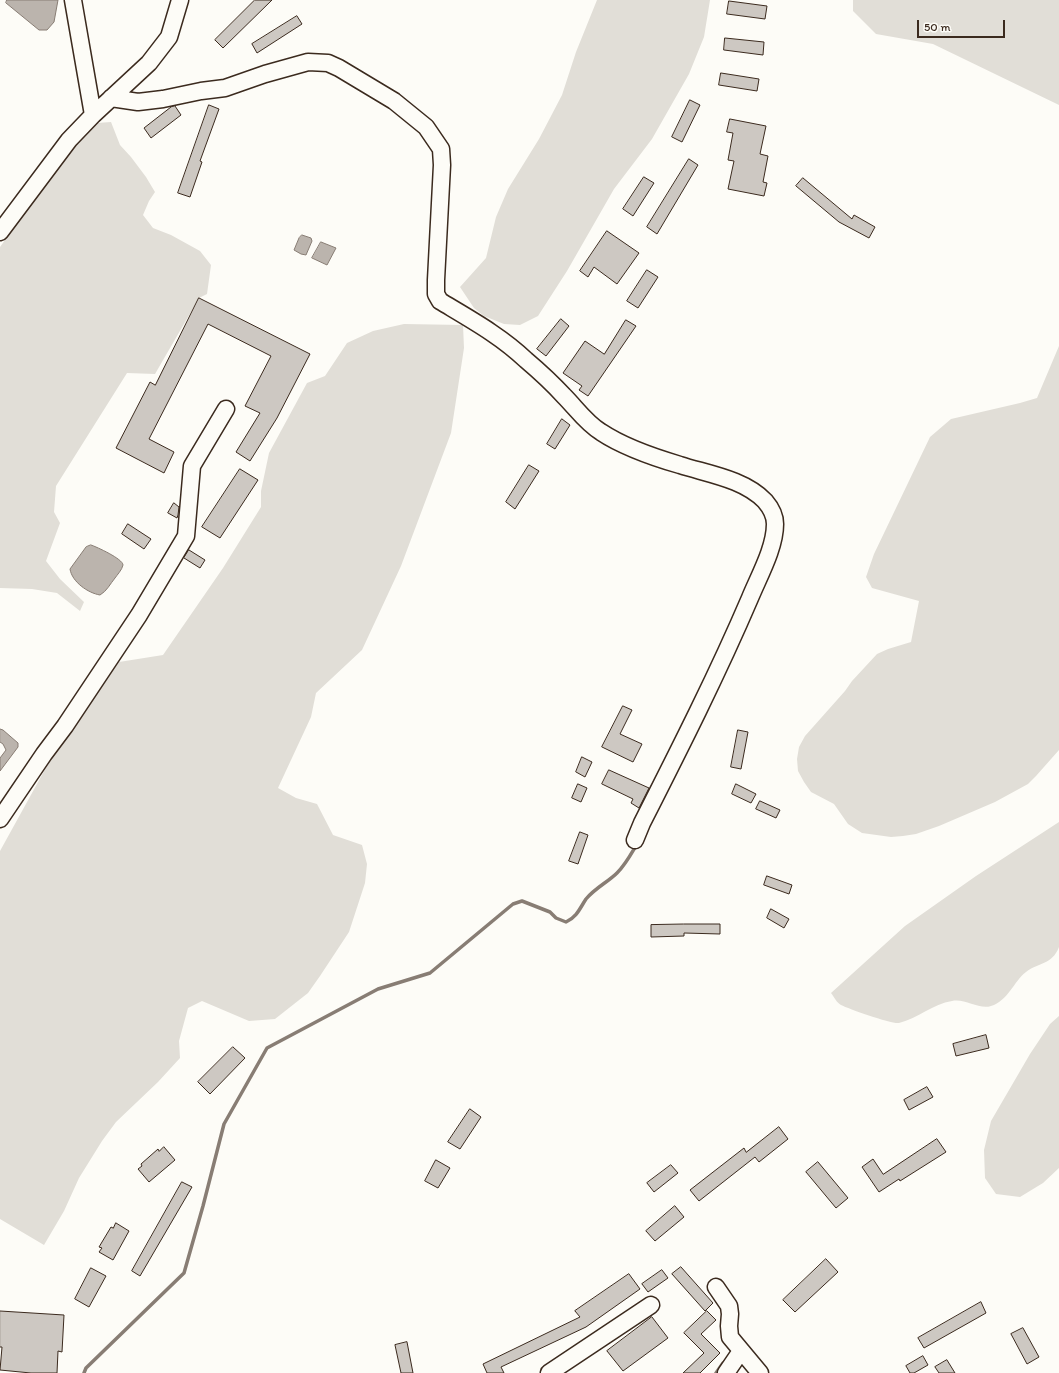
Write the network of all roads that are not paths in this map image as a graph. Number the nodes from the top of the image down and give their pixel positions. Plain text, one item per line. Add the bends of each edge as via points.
1 (73, 0) edge
2 (82, 0) edge
3 (180, 0) edge
4 (77, 18) junction
5 (111, 98) junction
6 (93, 115) junction
7 (0, 232) edge
8 (226, 409) dead end
9 (0, 819) edge
10 (634, 840) dead end
11 (716, 1287) dead end
12 (651, 1305) dead end
13 (741, 1351) junction
14 (549, 1373) edge
15 (726, 1373) edge
16 (760, 1373) edge

1 - 4 street
2 - 4 street
3 - 5 street via 169,37 150,63
4 - 6 street
5 - 6 street
5 - 10 street via 138,102 225,88 308,62 328,63 394,101 426,127 440,149 442,165 436,280 436,294 440,301 502,340 525,358 601,432 677,464 732,481 752,491 773,512 775,523 769,552 700,709
6 - 7 street via 70,140
8 - 9 street via 192,466 186,536 126,634
11 - 13 street via 729,1306 730,1337
12 - 14 street
13 - 15 street
13 - 16 street

